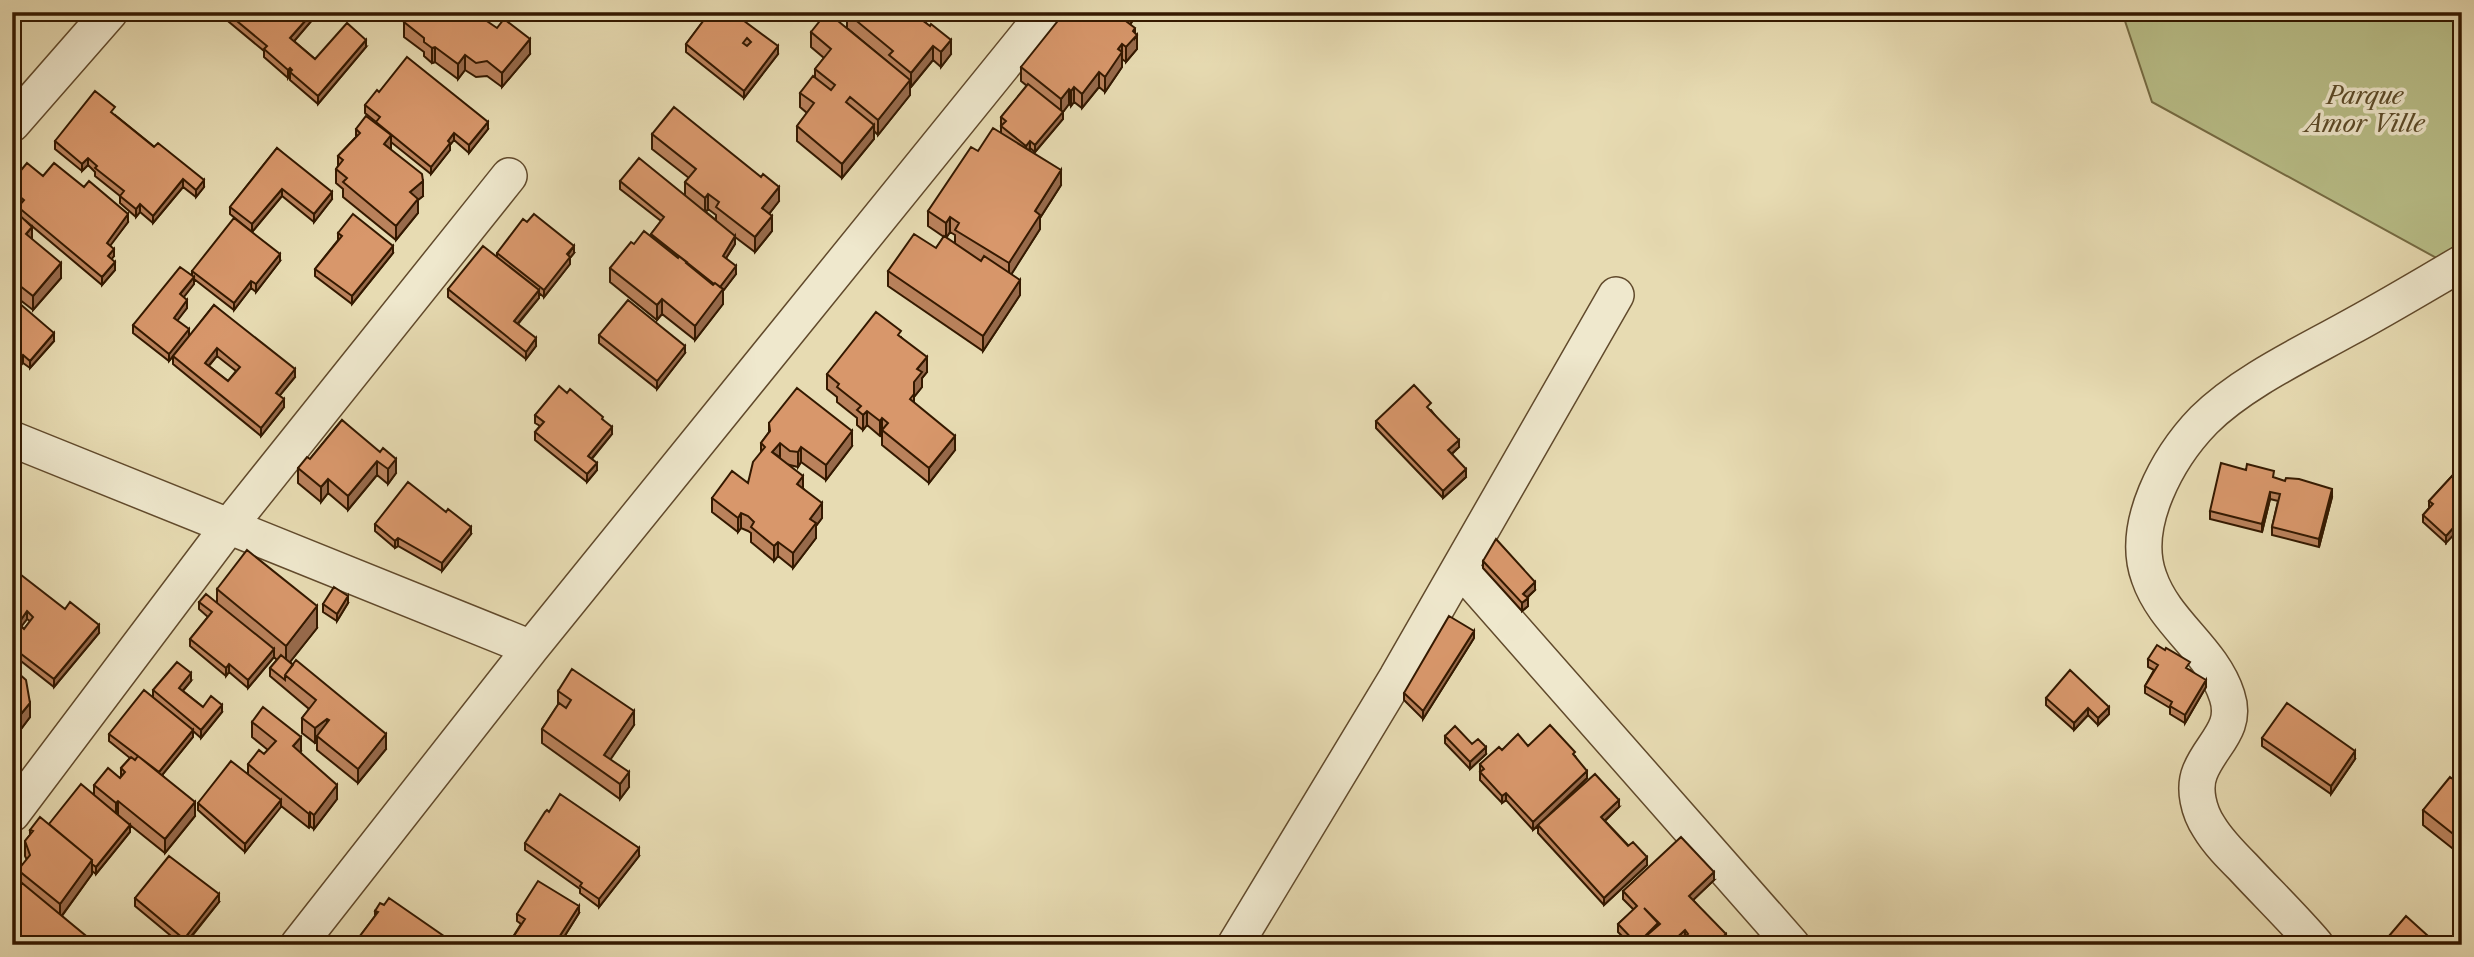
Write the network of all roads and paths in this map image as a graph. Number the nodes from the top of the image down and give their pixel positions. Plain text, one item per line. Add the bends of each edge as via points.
1 (110, 12) edge
2 (1046, 12) edge
3 (12, 124) edge
4 (509, 176) dead end
5 (2462, 263) edge
6 (1616, 295) dead end
7 (12, 439) edge
8 (229, 526) junction
9 (1460, 568) junction
10 (531, 648) junction
11 (12, 814) edge
12 (299, 945) edge
13 (1235, 945) edge
14 (1792, 945) edge
15 (2316, 945) edge

1 - 3 street
2 - 10 street
4 - 8 street
5 - 15 street via 2282,365 2204,420 2163,478 2143,534 2148,576 2158,597 2202,652 2231,706 2230,722 2199,773 2199,806 2224,846
6 - 9 street
7 - 8 street
8 - 10 street
8 - 11 street
9 - 13 street
9 - 14 street
10 - 12 street

